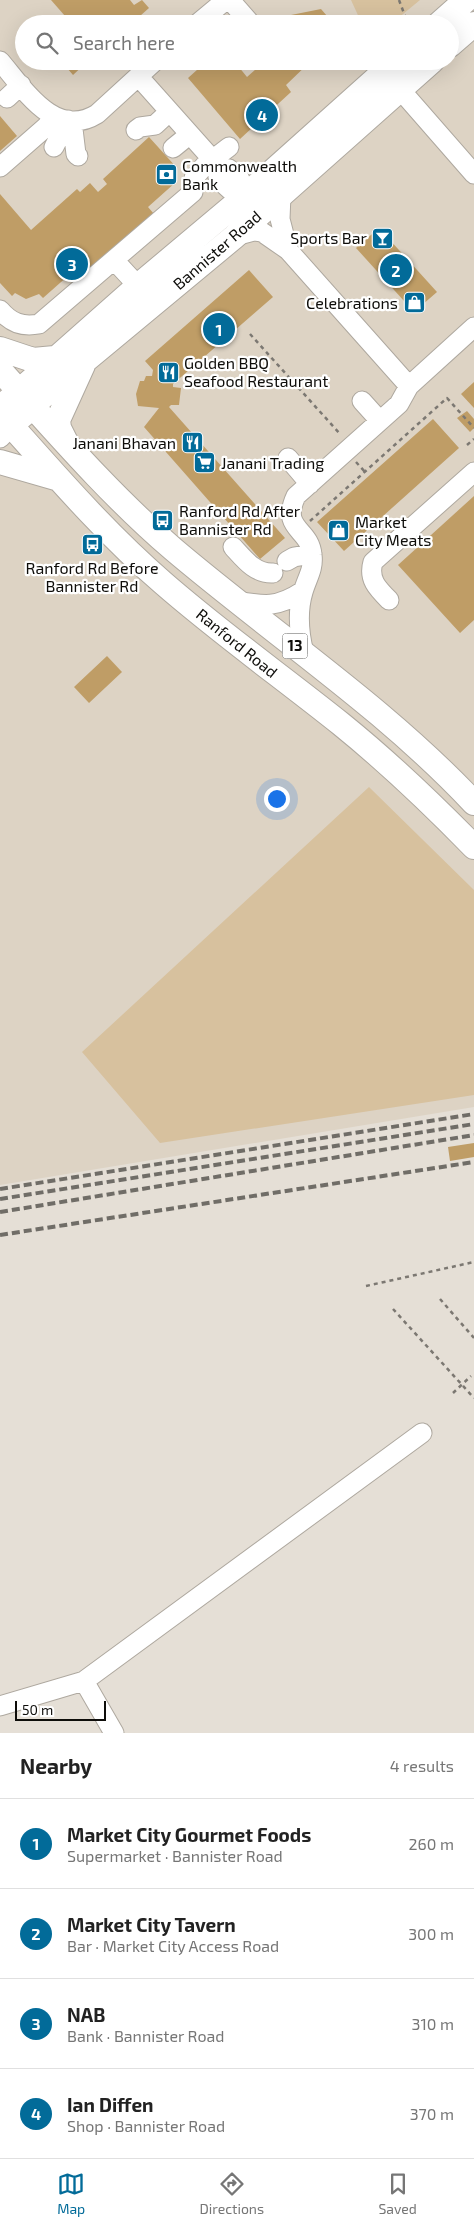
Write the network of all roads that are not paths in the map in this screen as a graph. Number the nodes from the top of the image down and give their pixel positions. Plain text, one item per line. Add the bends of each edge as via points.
1 (228, 0) edge
2 (466, 0) edge
3 (209, 15) edge
4 (242, 15) edge
5 (449, 15) edge
6 (474, 24) edge
7 (459, 37) edge
8 (0, 61) edge
9 (145, 70) edge
10 (387, 70) edge
11 (391, 70) edge
12 (422, 70) edge
13 (138, 76) junction
14 (21, 85) junction
15 (400, 90) junction
16 (7, 98) dead end
17 (176, 110) junction
18 (64, 119) junction
19 (136, 130) dead end
20 (196, 133) junction
21 (54, 147) dead end
22 (229, 147) dead end
23 (173, 148) dead end
24 (78, 156) dead end
25 (214, 162) junction
26 (0, 167) edge
27 (474, 174) edge
28 (281, 196) junction
29 (244, 197) junction
30 (241, 231) junction
31 (288, 250) junction
32 (114, 260) junction
33 (138, 286) junction
34 (0, 310) edge
35 (474, 327) edge
36 (0, 349) edge
37 (55, 358) junction
38 (86, 359) junction
39 (0, 370) edge
40 (408, 386) junction
41 (26, 398) junction
42 (362, 401) dead end
43 (3, 421) edge
44 (380, 421) junction
45 (67, 444) junction
46 (288, 458) dead end
47 (0, 462) edge
48 (474, 472) edge
49 (59, 479) junction
50 (310, 484) junction
51 (232, 546) dead end
52 (312, 554) junction
53 (303, 591) junction
54 (388, 600) dead end
55 (236, 601) junction
56 (304, 653) junction
57 (474, 803) edge
58 (474, 848) edge
59 (422, 1433) dead end
60 (84, 1681) junction
61 (0, 1706) edge
62 (114, 1733) edge

1 - 3 street
1 - 4 street
2 - 5 main road
6 - 7 main road
8 - 14 street
9 - 13 street
10 - 29 main road, Bannister Road
11 - 15 street
12 - 15 main road, Bannister Road
13 - 17 street
13 - 18 street via 97,114 86,120
14 - 16 street
14 - 18 street via 39,107
15 - 27 street
15 - 28 main road, Bannister Road
17 - 19 street via 155,125
17 - 20 street
18 - 21 street
18 - 24 street
18 - 26 street via 47,126
20 - 23 street
20 - 25 street
22 - 25 street
25 - 29 street via 218,177 228,190
25 - 32 street via 194,178 193,192
28 - 29 street
28 - 30 main road, Bannister Road
28 - 31 street via 280,220
29 - 30 street
29 - 33 main road, Bannister Road
30 - 31 street via 262,232
30 - 38 main road, Bannister Road
31 - 40 street
32 - 33 street
32 - 34 street via 39,324 16,324
33 - 37 main road, Bannister Road
35 - 40 street
36 - 37 main road via 33,360
37 - 41 main road, Bannister Road
38 - 41 main road, Bannister Road
38 - 45 main road via 58,420
39 - 41 main road, 13
40 - 44 street via 399,404
41 - 43 main road, Bannister Road
41 - 45 main road, Ranford Road / 13
42 - 44 street
43 - 49 main road, Ranford Road / 13
44 - 50 street
45 - 55 main road, Ranford Road / 13 via 172,548
46 - 50 street
47 - 49 main road
48 - 54 street via 373,562 371,576
49 - 58 main road, Ranford Road / 13 via 163,583 355,736
50 - 52 street via 296,496 291,506 293,524 308,542
51 - 52 street via 264,574 294,557
52 - 53 street via 313,566
53 - 55 street via 269,606
53 - 56 street via 299,630
55 - 56 main road, Ranford Road / 13
56 - 57 main road, Ranford Road / 13 via 381,715
59 - 60 street
60 - 61 street
60 - 62 street

